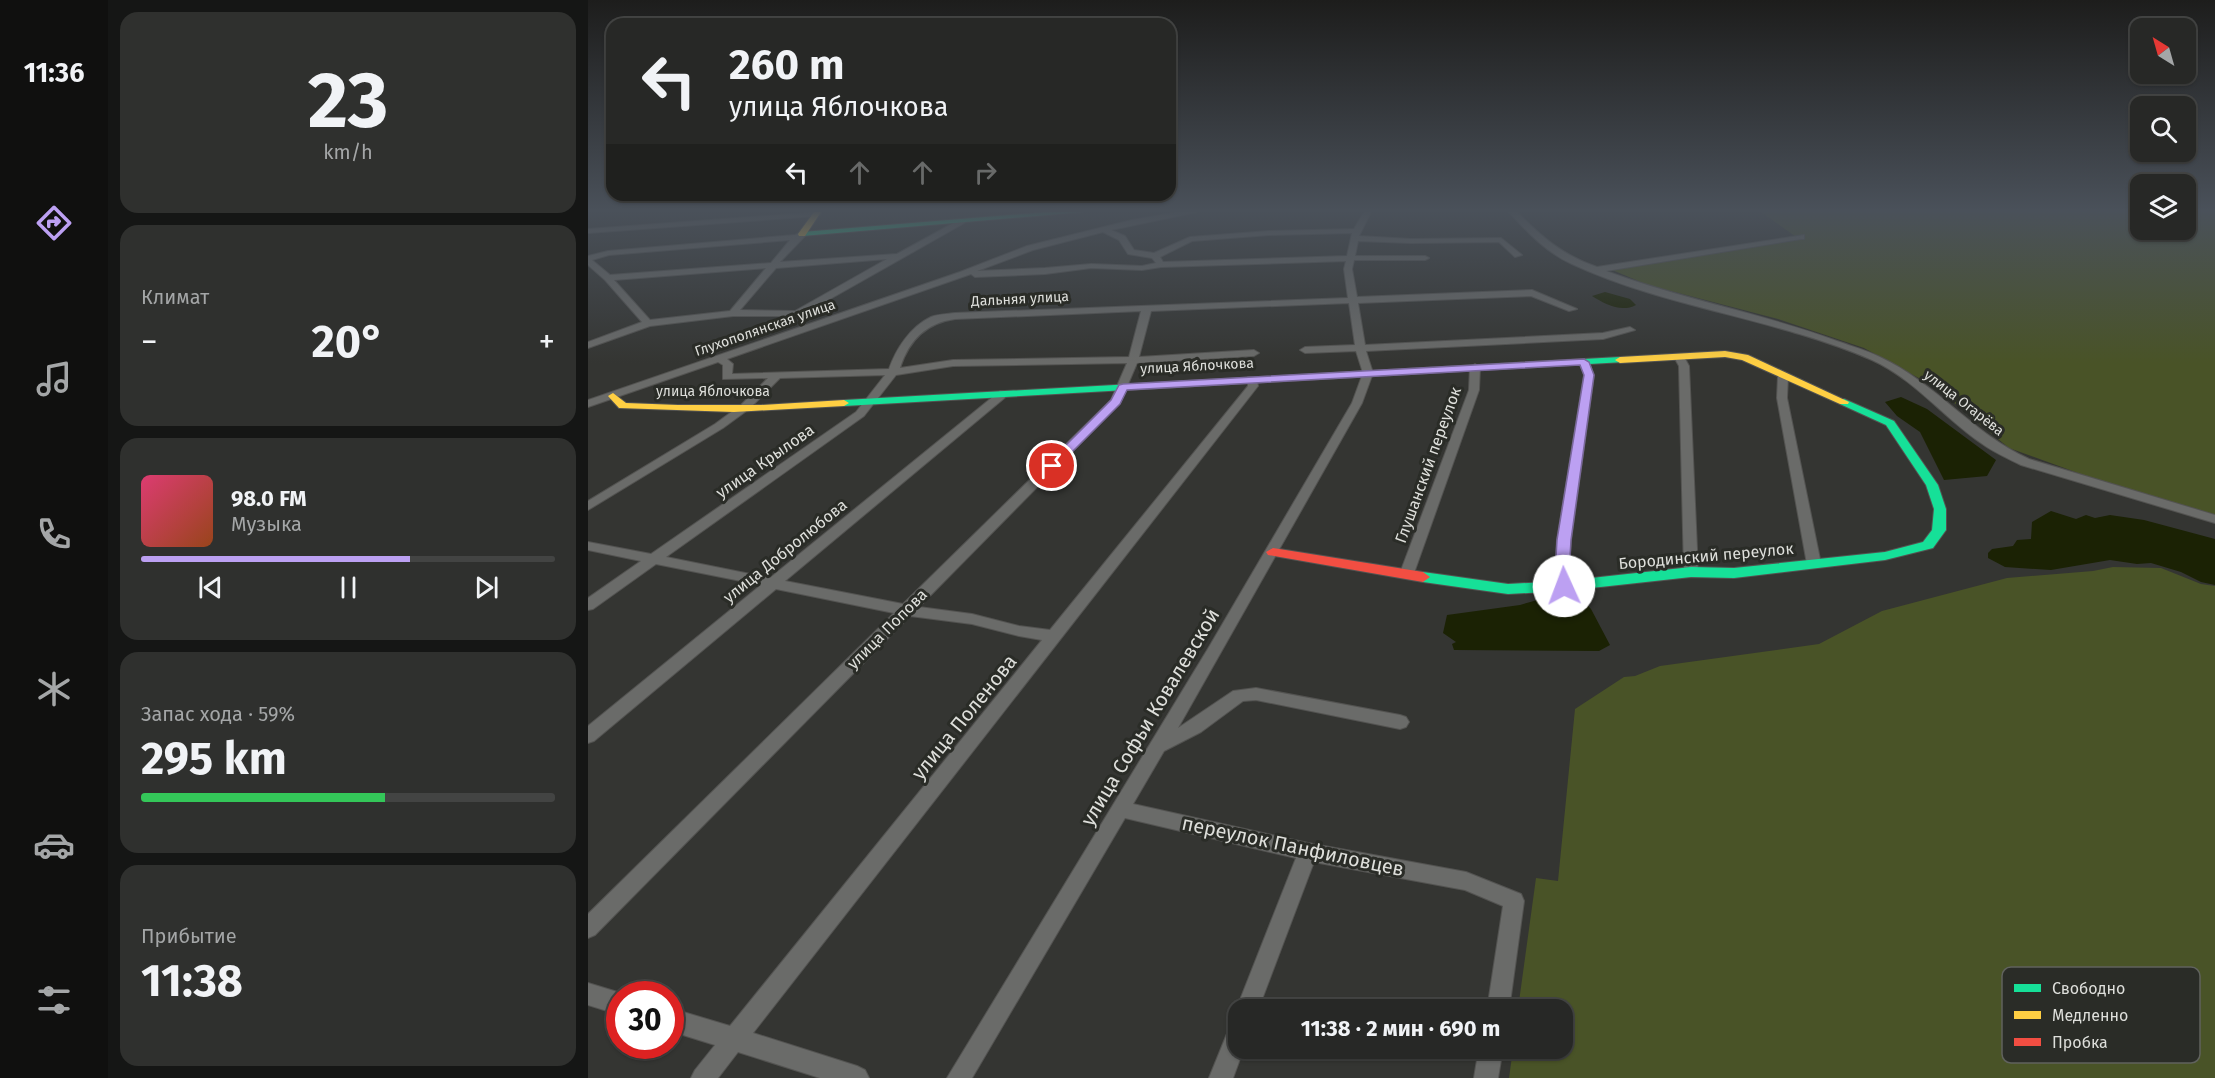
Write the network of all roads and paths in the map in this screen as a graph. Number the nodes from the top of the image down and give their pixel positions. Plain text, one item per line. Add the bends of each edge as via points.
1 (591, 262) edge
2 (800, 262) edge
3 (888, 262) edge
4 (993, 262) edge
5 (1159, 262) edge
6 (1234, 262) edge
7 (1349, 262) edge
8 (1575, 262) edge
9 (1644, 262) edge
10 (774, 264) junction
11 (1161, 265) junction
12 (1596, 270) junction
13 (963, 274) junction
14 (608, 278) junction
15 (1354, 299) junction
16 (1147, 307) junction
17 (1572, 309) dead end
18 (733, 314) junction
19 (797, 315) junction
20 (935, 320) joint
21 (648, 323) junction
22 (1630, 330) dead end
23 (795, 333) junction
24 (588, 345) edge
25 (1360, 347) junction
26 (1305, 350) dead end
27 (1254, 353) dead end
28 (1679, 357) junction
29 (719, 359) junction
30 (1133, 360) junction
31 (1584, 362) junction
32 (1475, 367) junction
33 (892, 372) junction
34 (1368, 372) junction
35 (776, 376) junction
36 (1783, 376) junction
37 (1252, 379) junction
38 (1123, 387) junction
39 (1004, 393) junction
40 (613, 396) junction
41 (872, 400) junction
42 (588, 404) edge
43 (745, 407) junction
44 (588, 507) edge
45 (2215, 519) edge
46 (1928, 545) joint
47 (588, 546) edge
48 (1273, 552) junction
49 (654, 559) junction
50 (1814, 564) junction
51 (1691, 572) junction
52 (1407, 573) junction
53 (774, 582) junction
54 (1564, 586) junction
55 (588, 605) edge
56 (906, 610) junction
57 (1056, 636) junction
58 (1400, 722) dead end
59 (588, 736) edge
60 (1158, 746) junction
61 (1120, 809) junction
62 (1308, 852) junction
63 (588, 928) edge
64 (588, 994) edge
65 (1252, 999) edge
66 (1500, 999) edge
67 (606, 1000) edge
68 (684, 1023) edge
69 (735, 1038) junction
70 (1228, 1059) edge
71 (1489, 1059) edge
72 (703, 1078) edge
73 (857, 1078) edge
74 (959, 1078) edge
75 (1221, 1078) edge
76 (1486, 1078) edge

1 - 14 street
2 - 10 street
3 - 19 street
4 - 13 street, Глухополянская улица
5 - 11 street
6 - 11 street
7 - 15 street
8 - 12 street, улица Огарёва
9 - 12 street
10 - 14 street
10 - 18 street
11 - 13 street
12 - 45 street, улица Огарёва via 1641,287 1798,330 1877,359 1929,392 2005,453
13 - 23 street, Глухополянская улица
14 - 21 street
15 - 16 street, Дальняя улица
15 - 17 street, Дальняя улица via 1532,292
15 - 25 street
16 - 20 street, Дальняя улица
16 - 30 street, улица Попова
18 - 19 street
18 - 21 street
19 - 23 street
20 - 33 street, улица Крылова via 901,349
21 - 24 street
22 - 25 street via 1603,336
23 - 29 street, Глухополянская улица
25 - 26 street
25 - 34 street
27 - 30 street, улица Яблочкова
28 - 31 street, улица Яблочкова
28 - 36 street, улица Яблочкова via 1744,357
28 - 51 street via 1684,366
29 - 35 street, улица Яблочкова via 728,364 727,376
29 - 40 street, Глухополянская улица
30 - 33 street, улица Яблочкова via 953,363
30 - 38 street, улица Попова
31 - 32 street, улица Яблочкова
31 - 54 street via 1589,375 1564,540
32 - 34 street, улица Яблочкова
32 - 52 street, Глушанский переулок via 1474,390
33 - 35 street, улица Яблочкова
33 - 41 street, улица Крылова
34 - 37 street, улица Яблочкова
34 - 48 street, улица Софьи Ковалевской via 1357,403
35 - 43 street
36 - 46 street, улица Яблочкова via 1890,423 1932,485 1940,508 1939,530
36 - 50 street via 1782,398
37 - 38 street, улица Яблочкова
37 - 57 street, улица Поленова via 1253,386 1220,430 1111,561
38 - 39 street, улица Яблочкова
38 - 56 street, улица Попова via 1116,401
39 - 41 street, улица Яблочкова
39 - 53 street, улица Добролюбова
40 - 42 street, Глухополянская улица
40 - 43 street, улица Яблочкова via 623,405 633,406
41 - 43 street, улица Яблочкова via 804,407
41 - 49 street, улица Крылова via 860,414
43 - 44 street
46 - 50 street, Бородинский переулок via 1885,556
47 - 49 street
48 - 52 street, Бородинский переулок
48 - 60 street, улица Софьи Ковалевской
49 - 53 street
49 - 55 street, улица Крылова
50 - 51 street, Бородинский переулок via 1734,573
51 - 54 street, Бородинский переулок
52 - 54 street, Бородинский переулок via 1509,589
53 - 56 street
53 - 59 street, улица Добролюбова
56 - 57 street
56 - 63 street, улица Попова
57 - 69 street, улица Поленова
58 - 60 street via 1239,694 1195,727
60 - 61 street, улица Софьи Ковалевской
61 - 62 street, переулок Панфиловцев
61 - 74 street, улица Софьи Ковалевской
62 - 65 street
62 - 66 street, переулок Панфиловцев via 1466,881 1514,901
64 - 67 street
68 - 69 street
69 - 72 street, улица Поленова
69 - 73 street
70 - 75 street
71 - 76 street

